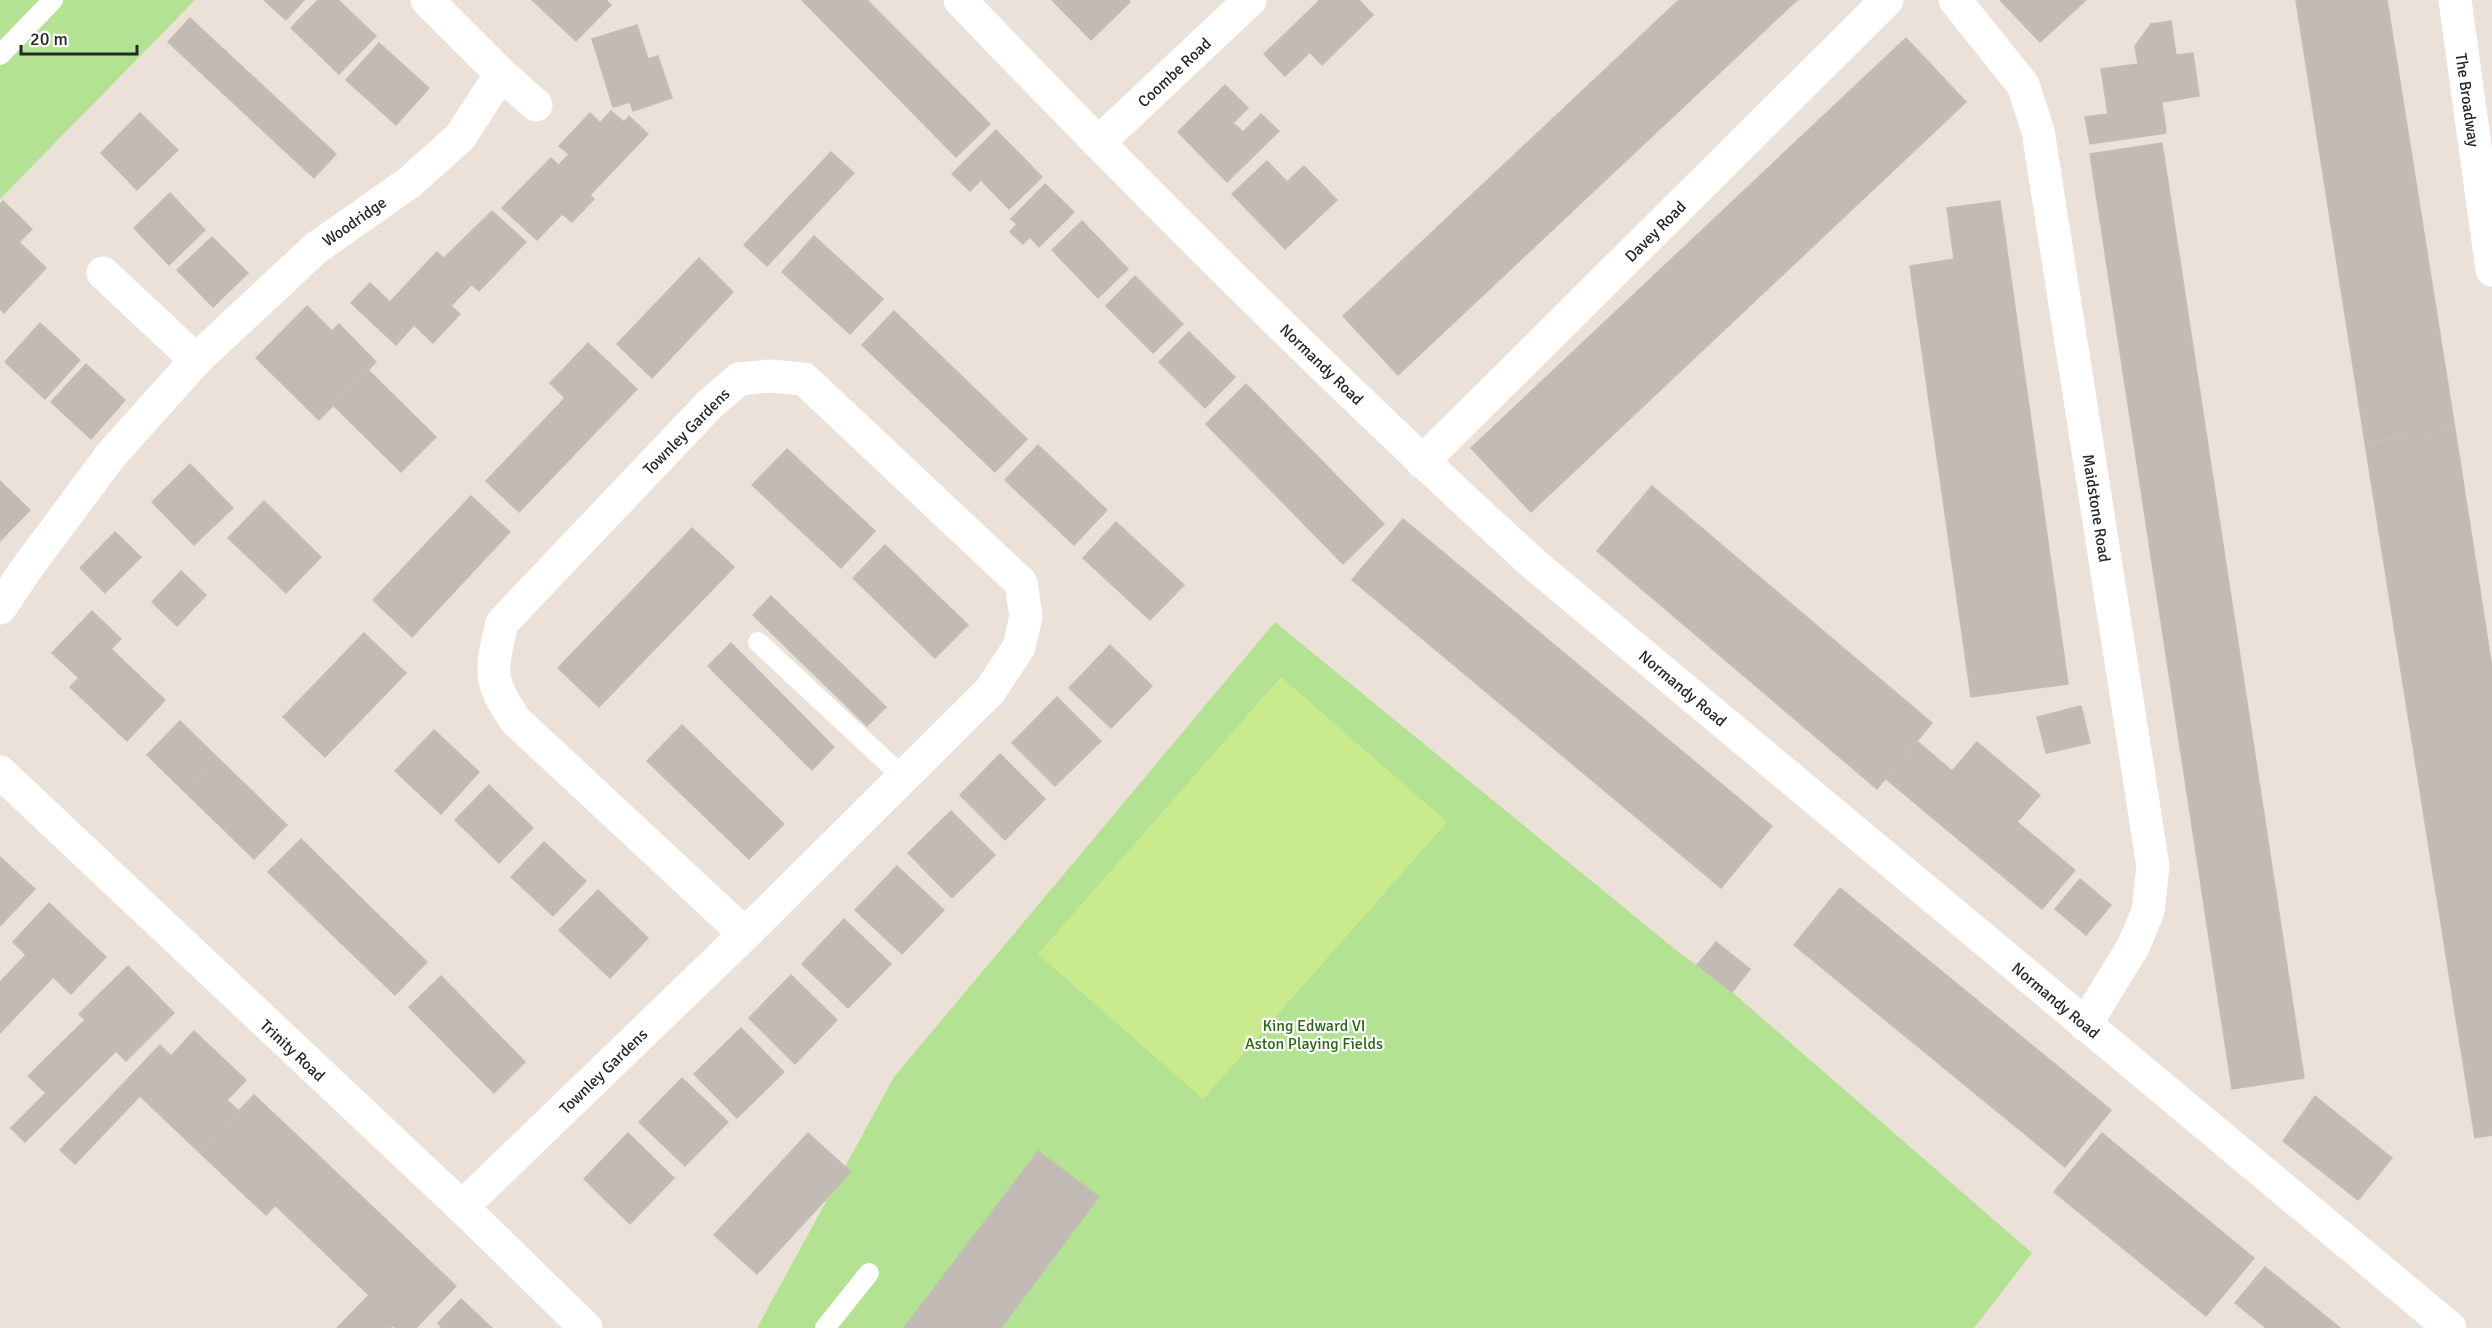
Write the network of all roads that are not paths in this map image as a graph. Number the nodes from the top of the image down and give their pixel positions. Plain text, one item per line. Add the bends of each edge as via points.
1 (53, 0) edge
2 (427, 0) edge
3 (960, 0) edge
4 (1250, 0) edge
5 (1887, 0) edge
6 (1955, 0) edge
7 (2455, 0) edge
8 (0, 55) edge
9 (501, 74) junction
10 (536, 105) dead end
11 (1098, 144) junction
12 (2492, 270) edge
13 (103, 273) dead end
14 (196, 360) junction
15 (1422, 462) junction
16 (0, 608) edge
17 (758, 642) dead end
18 (0, 772) edge
19 (903, 777) junction
20 (745, 934) junction
21 (2085, 1025) junction
22 (462, 1207) junction
23 (869, 1273) dead end
24 (586, 1328) edge
25 (825, 1328) edge
26 (2450, 1328) edge

1 - 8 lane
2 - 9 street
3 - 11 street, Normandy Road
4 - 11 street, Coombe Road
5 - 15 street, Davey Road
6 - 21 street, Maidstone Road via 2023,85 2038,131 2153,866 2148,911 2133,947
7 - 12 street, The Broadway
9 - 10 street
9 - 14 street, Woodridge via 460,137 410,182 316,248
11 - 15 street, Normandy Road
13 - 14 street
14 - 16 street, Woodridge via 111,455
15 - 21 street, Normandy Road via 1535,565
17 - 19 lane
18 - 22 street, Trinity Road
19 - 20 street, Townley Gardens
19 - 20 street, Townley Gardens via 990,691 1019,647 1026,616 1021,583 804,379 738,379 502,623 492,666 498,695 516,721
20 - 22 street, Townley Gardens
21 - 26 street, Normandy Road
22 - 24 street, Trinity Road
23 - 25 lane

